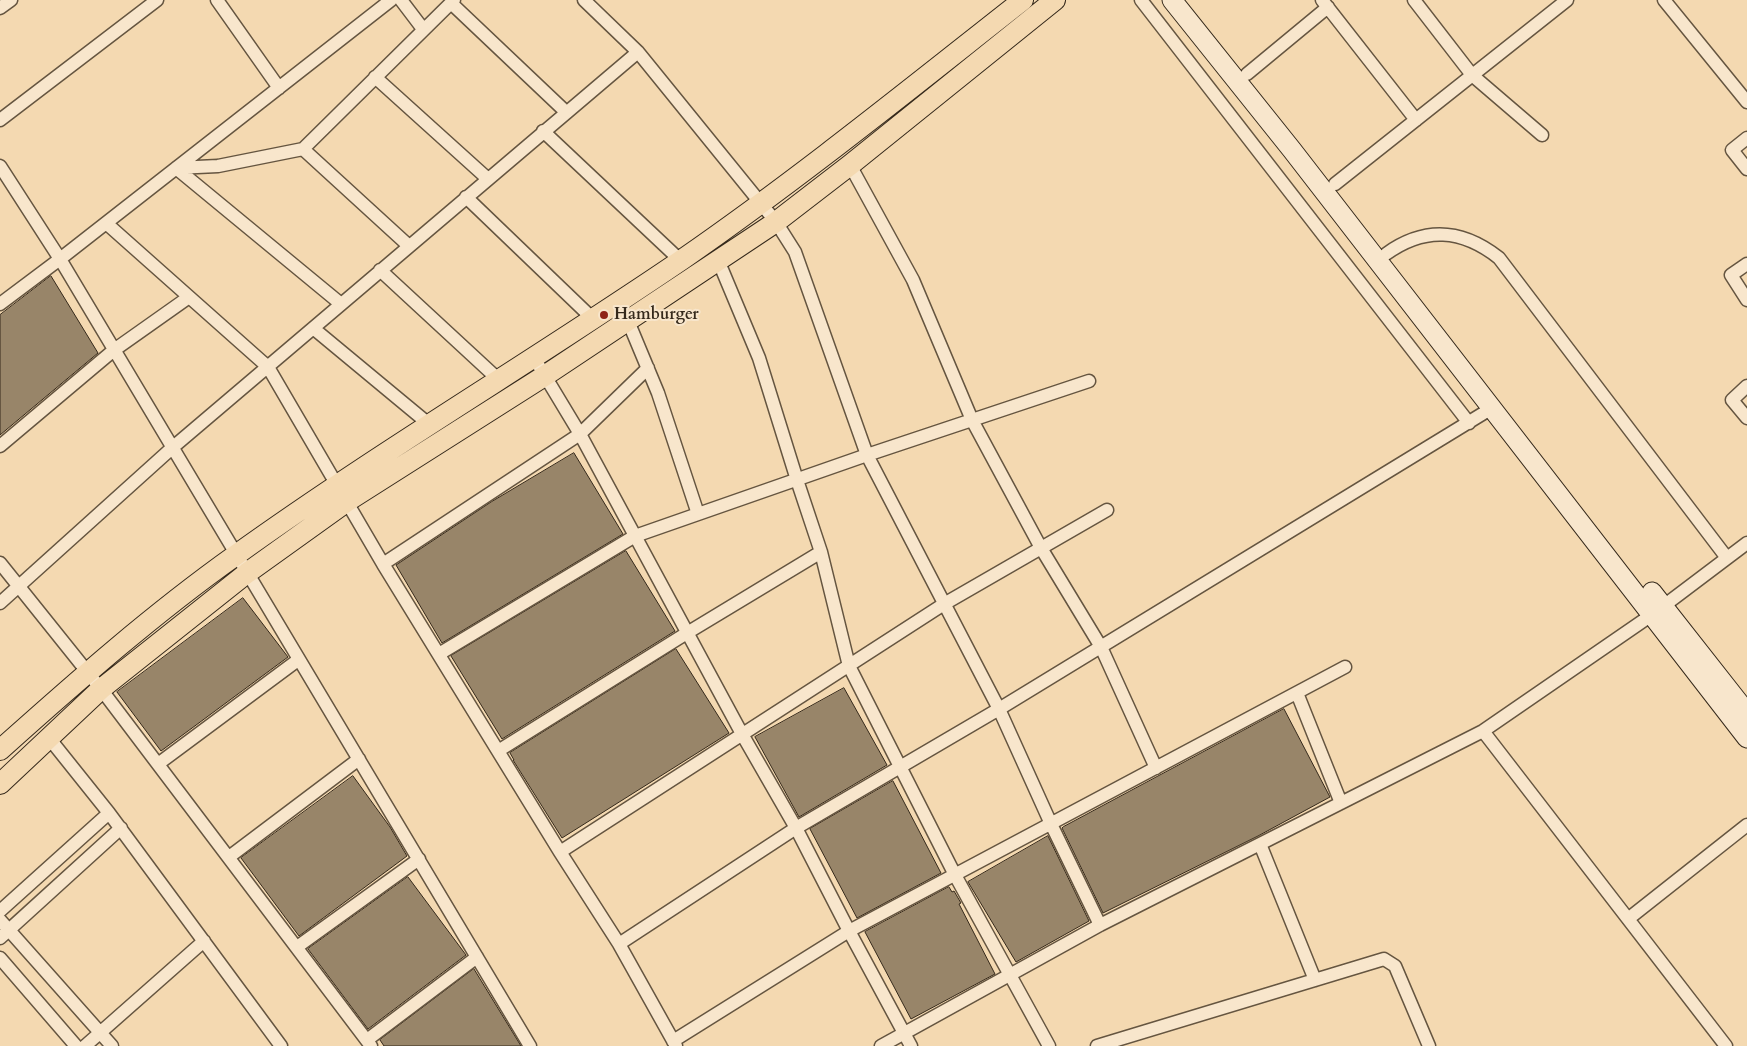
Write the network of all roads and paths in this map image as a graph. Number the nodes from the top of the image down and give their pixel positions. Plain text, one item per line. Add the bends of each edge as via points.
1 (11, 0) edge
2 (157, 0) edge
3 (217, 0) edge
4 (391, 0) edge
5 (401, 0) edge
6 (584, 0) edge
7 (1023, 0) edge
8 (1055, 0) edge
9 (1141, 0) edge
10 (1172, 0) edge
11 (1186, 0) edge
12 (1414, 0) edge
13 (1664, 0) edge
14 (452, 1) edge
15 (1563, 1) edge
16 (1325, 4) edge
17 (0, 8) edge
18 (1007, 13) junction
19 (1020, 28) junction
20 (423, 29) junction
21 (638, 52) junction
22 (1247, 74) junction
23 (1472, 75) junction
24 (375, 77) junction
25 (278, 88) junction
26 (1747, 102) edge
27 (566, 112) junction
28 (0, 120) edge
29 (1416, 120) junction
30 (543, 131) junction
31 (1542, 134) dead end
32 (1747, 138) edge
33 (303, 149) junction
34 (850, 165) junction
35 (0, 166) edge
36 (176, 168) junction
37 (1747, 170) edge
38 (488, 178) junction
39 (1335, 184) junction
40 (466, 197) junction
41 (761, 204) junction
42 (776, 222) junction
43 (106, 223) junction
44 (409, 246) junction
45 (1386, 254) junction
46 (60, 259) junction
47 (680, 260) junction
48 (718, 260) junction
49 (1747, 264) edge
50 (380, 270) junction
51 (189, 297) junction
52 (1747, 300) edge
53 (0, 304) edge
54 (341, 304) junction
55 (592, 318) junction
56 (628, 321) junction
57 (313, 328) junction
58 (114, 350) junction
59 (533, 356) junction
60 (268, 367) junction
61 (648, 368) junction
62 (546, 375) junction
63 (499, 380) junction
64 (1089, 381) dead end
65 (1747, 386) edge
66 (1492, 408) junction
67 (1747, 418) edge
68 (972, 420) junction
69 (1469, 423) junction
70 (430, 424) junction
71 (580, 434) junction
72 (0, 446) edge
73 (172, 448) junction
74 (867, 455) junction
75 (796, 480) junction
76 (341, 494) junction
77 (1107, 510) dead end
78 (698, 514) junction
79 (635, 536) junction
80 (1747, 542) edge
81 (1042, 548) junction
82 (821, 552) junction
83 (235, 555) junction
84 (1727, 558) junction
85 (0, 563) edge
86 (383, 564) junction
87 (247, 573) junction
88 (18, 587) junction
89 (0, 603) edge
90 (944, 604) junction
91 (1658, 610) junction
92 (688, 633) junction
93 (1101, 647) junction
94 (439, 654) junction
95 (298, 660) junction
96 (849, 666) junction
97 (1345, 667) dead end
98 (88, 672) junction
99 (101, 689) junction
100 (1297, 693) junction
101 (999, 709) junction
102 (1747, 713) edge
103 (1483, 731) junction
104 (742, 734) junction
105 (49, 738) junction
106 (1747, 738) edge
107 (0, 750) edge
108 (498, 751) junction
109 (359, 759) junction
110 (158, 764) junction
111 (900, 767) junction
112 (1156, 768) junction
113 (0, 784) edge
114 (1341, 803) junction
115 (109, 813) junction
116 (1051, 824) junction
117 (1747, 825) edge
118 (121, 828) junction
119 (796, 828) junction
120 (1260, 844) junction
121 (560, 852) junction
122 (229, 857) junction
123 (419, 859) junction
124 (955, 875) junction
125 (0, 912) edge
126 (1628, 919) junction
127 (1100, 925) junction
128 (3, 929) edge
129 (849, 931) junction
130 (204, 941) junction
131 (619, 944) junction
132 (297, 947) junction
133 (476, 957) junction
134 (0, 958) edge
135 (1009, 975) junction
136 (1315, 980) junction
137 (100, 1032) junction
138 (903, 1032) junction
139 (369, 1043) edge
140 (674, 1043) edge
141 (76, 1046) edge
142 (85, 1046) edge
143 (112, 1046) edge
144 (280, 1046) edge
145 (530, 1046) edge
146 (881, 1046) edge
147 (911, 1046) edge
148 (1049, 1046) edge
149 (1097, 1046) edge
150 (1428, 1046) edge
151 (1726, 1046) edge

1 - 17 street
2 - 28 street
3 - 25 street
4 - 25 street
5 - 20 street
6 - 21 street
7 - 18 main road
8 - 19 main road
9 - 69 street
10 - 66 street
11 - 22 street
12 - 23 street
13 - 26 street
14 - 20 street
14 - 27 street
15 - 23 street
16 - 22 street
16 - 29 street
18 - 19 main road
18 - 41 main road
19 - 34 main road
20 - 24 street
21 - 27 street
21 - 41 street
22 - 39 street
23 - 29 street
23 - 31 street
24 - 33 street
24 - 38 street
25 - 36 street
27 - 30 street
29 - 39 street
30 - 38 street
30 - 47 street
32 - 37 street via 1732,150
33 - 36 street via 218,166
33 - 44 street
34 - 42 main road
34 - 68 street via 913,280
35 - 46 street
36 - 43 street
36 - 54 street
38 - 40 street
39 - 45 street
40 - 44 street
40 - 55 street
41 - 42 street
41 - 47 main road
42 - 48 main road
42 - 74 street via 795,252
43 - 46 street
43 - 51 street
44 - 50 street
45 - 84 street via 1413,239 1444,234 1474,241 1499,258
45 - 91 street
46 - 53 street
46 - 58 street
47 - 55 main road
48 - 56 main road
48 - 75 street via 759,358
49 - 52 street via 1732,274
50 - 54 street
50 - 63 street
51 - 58 street
51 - 60 street
54 - 57 street
55 - 59 main road
56 - 61 street
56 - 62 main road
57 - 60 street
57 - 70 street
58 - 72 street
58 - 73 street
59 - 62 street
59 - 63 main road
60 - 73 street
60 - 76 street
61 - 71 street
61 - 78 street
62 - 71 street
62 - 76 main road
63 - 70 main road
64 - 68 street
65 - 67 street via 1732,400
66 - 69 street
66 - 91 street
68 - 74 street
68 - 81 street
69 - 93 street
70 - 76 main road
71 - 79 street
71 - 86 street
73 - 83 street
73 - 88 street
74 - 75 street
74 - 90 street
75 - 78 street
75 - 82 street
76 - 83 main road
76 - 86 street
76 - 87 main road
77 - 81 street
78 - 79 street
79 - 92 street
79 - 94 street
80 - 84 street
81 - 90 street
81 - 93 street
82 - 92 street
82 - 96 street
83 - 87 street
83 - 98 main road
84 - 91 street
85 - 88 street
86 - 94 street
87 - 95 street
87 - 99 main road
88 - 89 street
88 - 98 street
90 - 96 street
90 - 101 street
91 - 102 street
91 - 103 street
91 - 106 street
92 - 104 street
92 - 108 street
93 - 101 street
93 - 112 street
94 - 108 street
95 - 109 street
95 - 110 street
96 - 104 street
96 - 111 street
97 - 100 street
98 - 99 street
98 - 107 main road
99 - 105 main road
99 - 110 street
100 - 112 street
100 - 114 street
101 - 111 street
101 - 116 street
103 - 114 street
103 - 126 street
104 - 119 street
104 - 121 street
105 - 113 main road
105 - 115 street
108 - 121 street
109 - 122 street
109 - 123 street
110 - 122 street
111 - 119 street
111 - 124 street
112 - 116 street
114 - 120 street
115 - 118 street
115 - 125 street
116 - 124 street
116 - 127 street
117 - 126 street
118 - 128 street
118 - 130 street
119 - 129 street
119 - 131 street
120 - 127 street
120 - 136 street
121 - 131 street
122 - 132 street
123 - 132 street
123 - 133 street
124 - 129 street
124 - 135 street
126 - 151 street
127 - 135 street
128 - 137 street
129 - 138 street
129 - 140 street
130 - 137 street
130 - 144 street
131 - 140 street
132 - 139 street
133 - 139 street
133 - 145 street
134 - 141 street
135 - 138 street
135 - 148 street
136 - 149 street
136 - 150 street via 1384,959 1395,966
137 - 142 street
137 - 143 street
138 - 146 street
138 - 147 street

